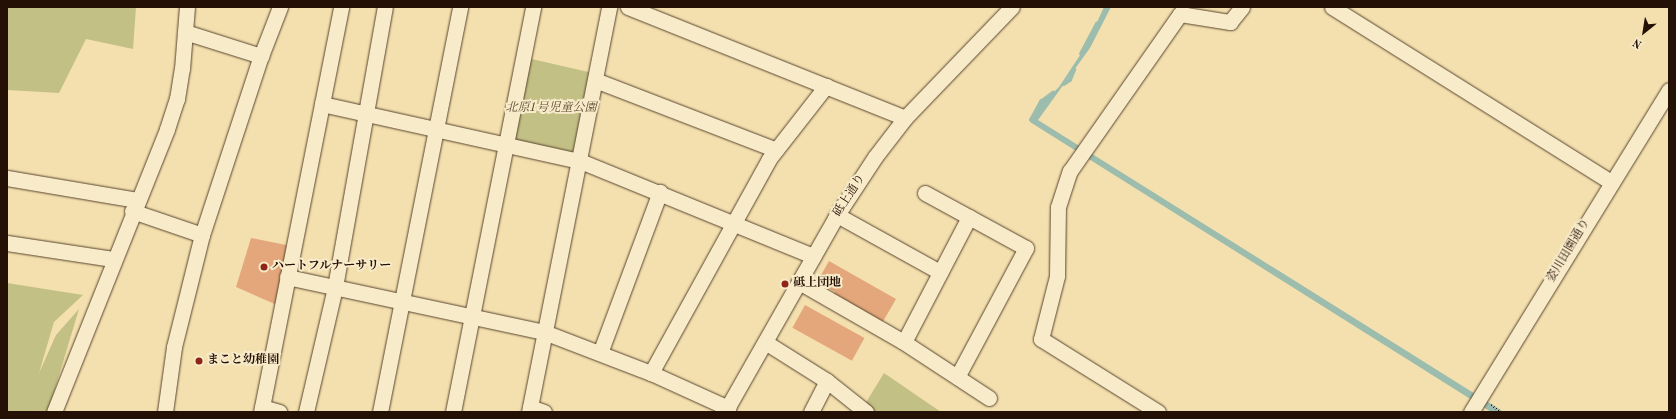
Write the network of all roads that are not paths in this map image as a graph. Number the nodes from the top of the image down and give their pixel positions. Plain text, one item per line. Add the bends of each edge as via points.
1 (187, 7) edge
2 (280, 7) edge
3 (341, 7) edge
4 (385, 7) edge
5 (460, 7) edge
6 (533, 7) edge
7 (609, 7) edge
8 (628, 7) edge
9 (1012, 7) edge
10 (1242, 7) edge
11 (1332, 7) edge
12 (185, 32) junction
13 (261, 56) junction
14 (595, 80) junction
15 (826, 86) junction
16 (1669, 90) edge
17 (322, 104) junction
18 (367, 114) junction
19 (906, 118) junction
20 (435, 129) junction
21 (506, 143) junction
22 (776, 150) junction
23 (580, 161) junction
24 (7, 178) edge
25 (1612, 182) junction
26 (660, 192) junction
27 (925, 193) dead end
28 (134, 206) junction
29 (837, 215) junction
30 (969, 217) junction
31 (734, 222) junction
32 (202, 235) junction
33 (7, 243) edge
34 (813, 256) junction
35 (113, 259) junction
36 (940, 272) junction
37 (288, 277) junction
38 (799, 282) junction
39 (335, 287) junction
40 (402, 300) junction
41 (473, 316) junction
42 (544, 332) junction
43 (765, 342) junction
44 (904, 342) junction
45 (600, 353) junction
46 (651, 373) junction
47 (957, 376) junction
48 (827, 381) junction
49 (989, 398) dead end
50 (261, 409) edge
51 (529, 409) edge
52 (727, 410) edge
53 (54, 412) edge
54 (165, 412) edge
55 (278, 412) edge
56 (306, 412) edge
57 (380, 412) edge
58 (453, 412) edge
59 (544, 412) edge
60 (811, 412) edge
61 (866, 412) edge
62 (1158, 412) edge
63 (1471, 412) edge

1 - 12 street
2 - 13 street
3 - 17 street
4 - 18 street
5 - 20 street
6 - 21 street
7 - 14 street
8 - 15 street
9 - 19 street, 砥上通り
10 - 62 street via 1230,22 1180,14 1070,171 1058,207 1057,276 1041,339
11 - 25 street
12 - 13 street
12 - 28 street via 176,98 167,128
13 - 32 street
14 - 22 street
14 - 23 street
15 - 19 street
15 - 22 street
16 - 25 street, 姿川田園通り
17 - 18 street
17 - 37 street
18 - 20 street
18 - 39 street
19 - 29 street, 砥上通り via 875,157
20 - 21 street
20 - 40 street
21 - 23 street
21 - 41 street
22 - 31 street
23 - 26 street
23 - 42 street
24 - 28 street
25 - 63 street, 姿川田園通り
26 - 31 street
26 - 45 street
27 - 30 street
28 - 32 street
28 - 35 street
29 - 34 street, 砥上通り
29 - 36 street
30 - 36 street
30 - 47 street via 1026,248
31 - 34 street
31 - 46 street
32 - 54 street via 174,347
33 - 35 street
34 - 38 street, 砥上通り
35 - 53 street
36 - 44 street
37 - 39 street
37 - 50 street
38 - 43 street, 砥上通り
38 - 44 street
39 - 40 street
39 - 56 street
40 - 41 street
40 - 57 street
41 - 42 street
41 - 58 street
42 - 45 street
42 - 51 street
43 - 48 street
43 - 52 street, 砥上通り
44 - 47 street
45 - 46 street
46 - 52 street
47 - 49 street
48 - 60 street
48 - 61 street
50 - 55 street
51 - 59 street

